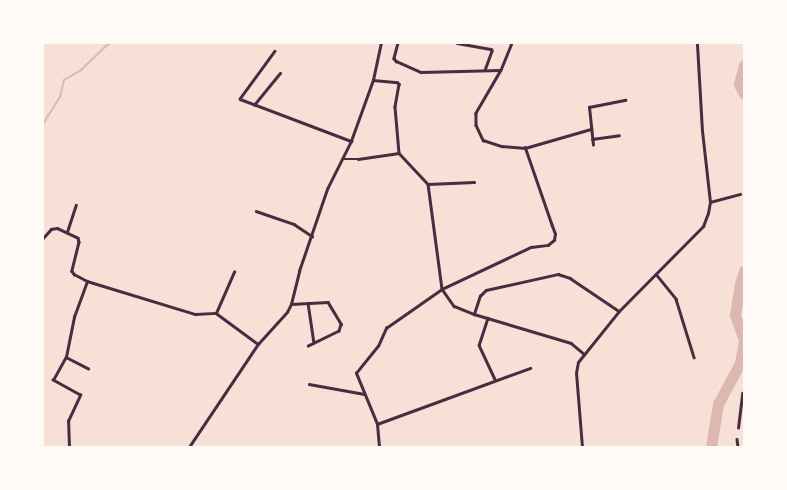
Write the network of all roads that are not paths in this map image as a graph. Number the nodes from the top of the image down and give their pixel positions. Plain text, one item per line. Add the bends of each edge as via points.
1 (381, 43) edge
2 (398, 43) edge
3 (457, 43) edge
4 (512, 43) edge
5 (697, 43) edge
6 (275, 51) dead end
7 (485, 70) junction
8 (501, 70) junction
9 (280, 73) dead end
10 (373, 80) junction
11 (625, 100) dead end
12 (254, 105) junction
13 (591, 129) junction
14 (618, 135) dead end
15 (592, 139) junction
16 (351, 141) junction
17 (593, 145) dead end
18 (525, 148) junction
19 (399, 153) junction
20 (344, 158) junction
21 (474, 182) dead end
22 (428, 184) junction
23 (740, 194) dead end
24 (710, 202) junction
25 (76, 204) dead end
26 (256, 211) dead end
27 (67, 232) junction
28 (312, 236) junction
29 (43, 238) edge
30 (234, 272) dead end
31 (656, 274) junction
32 (87, 281) junction
33 (442, 289) junction
34 (308, 303) junction
35 (291, 304) junction
36 (619, 311) junction
37 (216, 313) junction
38 (474, 314) junction
39 (488, 318) junction
40 (314, 343) junction
41 (258, 344) junction
42 (308, 346) dead end
43 (584, 354) junction
44 (66, 357) junction
45 (694, 357) dead end
46 (88, 368) dead end
47 (530, 368) dead end
48 (495, 380) junction
49 (309, 384) dead end
50 (742, 392) dead end
51 (365, 394) junction
52 (377, 424) junction
53 (738, 428) dead end
54 (737, 440) dead end
55 (69, 447) edge
56 (188, 447) edge
57 (379, 447) edge
58 (582, 447) edge
59 (738, 447) edge

1 - 10 street
2 - 7 street via 394,58 396,61 421,72
3 - 7 street via 491,49
4 - 8 street
5 - 24 street via 702,130
6 - 12 street via 240,99
7 - 8 street
8 - 18 street via 476,113 476,125 483,140 492,144
9 - 12 street
10 - 16 street
10 - 19 street via 399,84 395,107
11 - 13 street via 589,107
12 - 16 street
13 - 15 street
13 - 18 street
14 - 15 street
15 - 17 street
16 - 20 street
18 - 33 street via 555,234 554,240 548,245 531,247
19 - 20 street via 358,159
19 - 22 street
20 - 28 street via 327,189
21 - 22 street
22 - 33 street
23 - 24 street
24 - 31 street via 702,226
25 - 27 street
26 - 28 street via 294,224
27 - 29 street via 52,229
27 - 32 street via 78,238 79,242 72,271
28 - 35 street via 299,271
30 - 37 street
31 - 36 street
31 - 45 street via 676,299
32 - 37 street via 195,314
32 - 44 street via 74,317
33 - 38 street via 454,306
33 - 51 street via 386,328 378,346 356,372
34 - 35 street
34 - 40 street
34 - 40 street via 329,303 341,324 339,331
35 - 41 street via 287,312
36 - 38 street via 570,278 558,274 486,290 480,296
36 - 43 street
37 - 41 street
38 - 39 street
39 - 43 street via 571,343
39 - 48 street via 479,345
40 - 42 street
41 - 56 street
43 - 58 street via 578,362 576,373
44 - 46 street
44 - 55 street via 53,380 80,395 68,421
47 - 48 street
48 - 52 street
49 - 51 street
50 - 53 street
51 - 52 street
52 - 57 street
54 - 59 street

